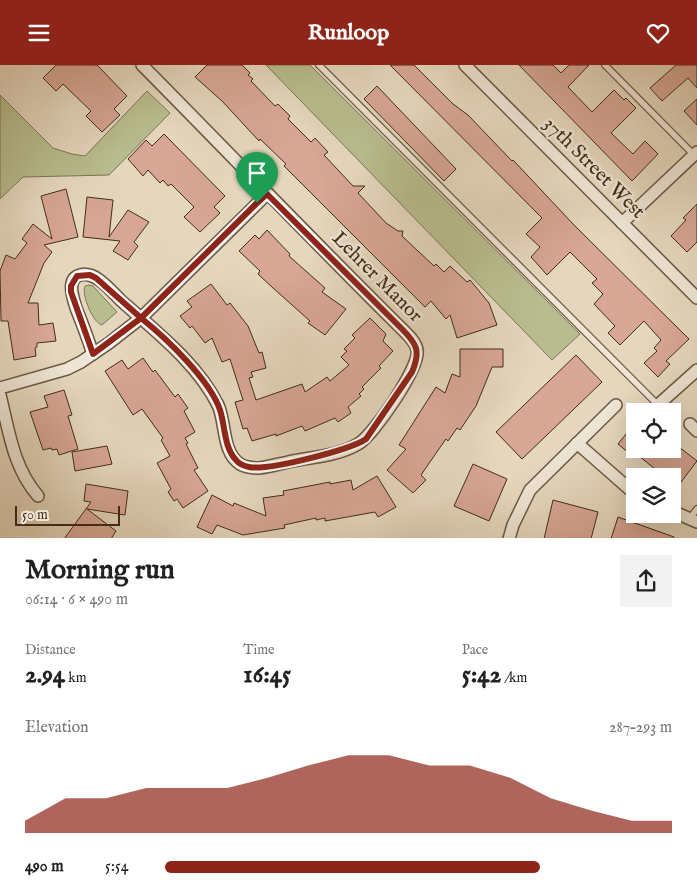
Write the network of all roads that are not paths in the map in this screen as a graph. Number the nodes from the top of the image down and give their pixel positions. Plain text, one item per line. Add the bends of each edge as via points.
1 (142, 65) edge
2 (319, 65) edge
3 (465, 65) edge
4 (605, 65) edge
5 (696, 153) edge
6 (267, 194) junction
7 (622, 223) junction
8 (697, 298) edge
9 (141, 318) junction
10 (93, 354) junction
11 (697, 370) edge
12 (0, 388) edge
13 (0, 395) edge
14 (656, 403) edge
15 (660, 403) edge
16 (616, 405) dead end
17 (577, 443) junction
18 (626, 486) edge
19 (38, 496) dead end
20 (681, 513) edge
21 (695, 517) edge
22 (510, 538) edge

1 - 6 street, Lehrer Manor
2 - 14 lane
3 - 7 street, 37th Street West
4 - 5 lane
5 - 7 street
6 - 9 street
6 - 9 street, Lehrer Manor via 412,339 417,350 412,372 366,439 332,453 259,468 240,464 229,450 220,410 212,393
7 - 8 street, 37th Street West
9 - 10 street
9 - 10 street, Lehrer Manor via 96,278 77,276 71,292
10 - 12 street via 67,369
11 - 15 street
13 - 19 street via 15,457
16 - 17 street
17 - 18 street
17 - 22 street via 530,490
20 - 21 street

